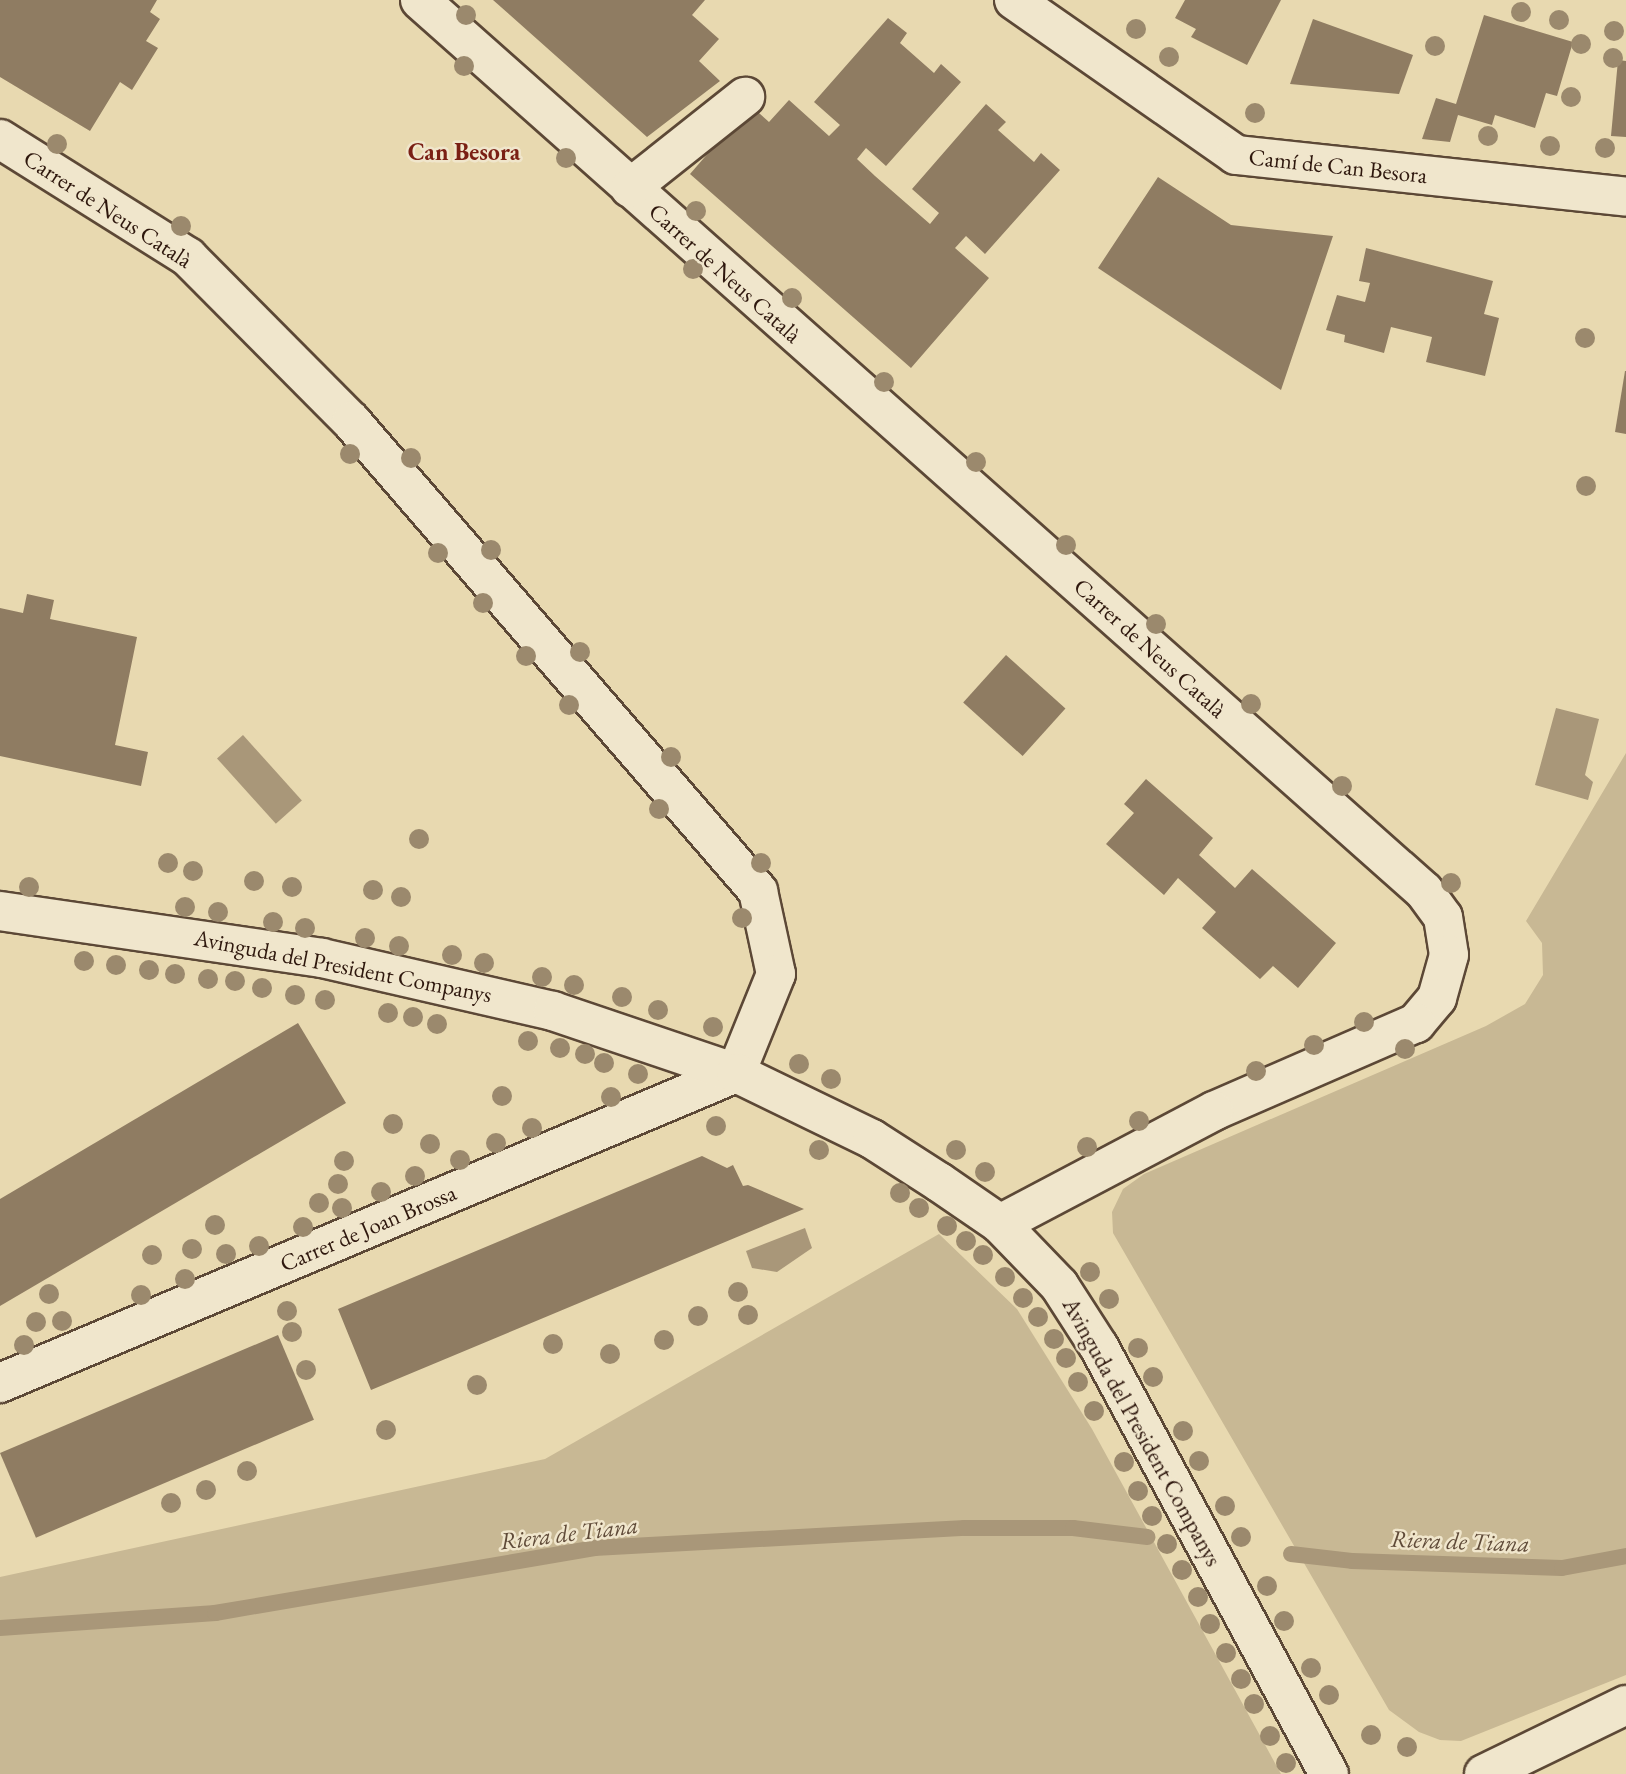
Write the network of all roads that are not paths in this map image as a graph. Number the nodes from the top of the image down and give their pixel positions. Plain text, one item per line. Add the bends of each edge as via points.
1 (420, 0) edge
2 (1014, 0) edge
3 (745, 97) dead end
4 (0, 139) edge
5 (630, 188) junction
6 (1626, 197) edge
7 (0, 911) edge
8 (736, 1073) junction
9 (1000, 1224) junction
10 (0, 1383) edge
11 (1626, 1705) edge
12 (1329, 1774) edge
13 (1484, 1774) edge

1 - 5 street, Carrer de Neus Català
2 - 6 street, Camí de Can Besora via 1236,155
3 - 5 street
4 - 8 street, Carrer de Neus Català via 188,257 351,421 758,891 776,974
5 - 9 street, Carrer de Neus Català via 1414,882 1443,917 1449,955 1437,998 1416,1023 1214,1111
7 - 8 street, Avinguda del President Companys via 149,929 413,975 553,1011
8 - 9 street, Avinguda del President Companys via 872,1139
8 - 10 street, Carrer de Joan Brossa
9 - 12 street, Avinguda del President Companys via 1059,1285 1099,1347
11 - 13 street

